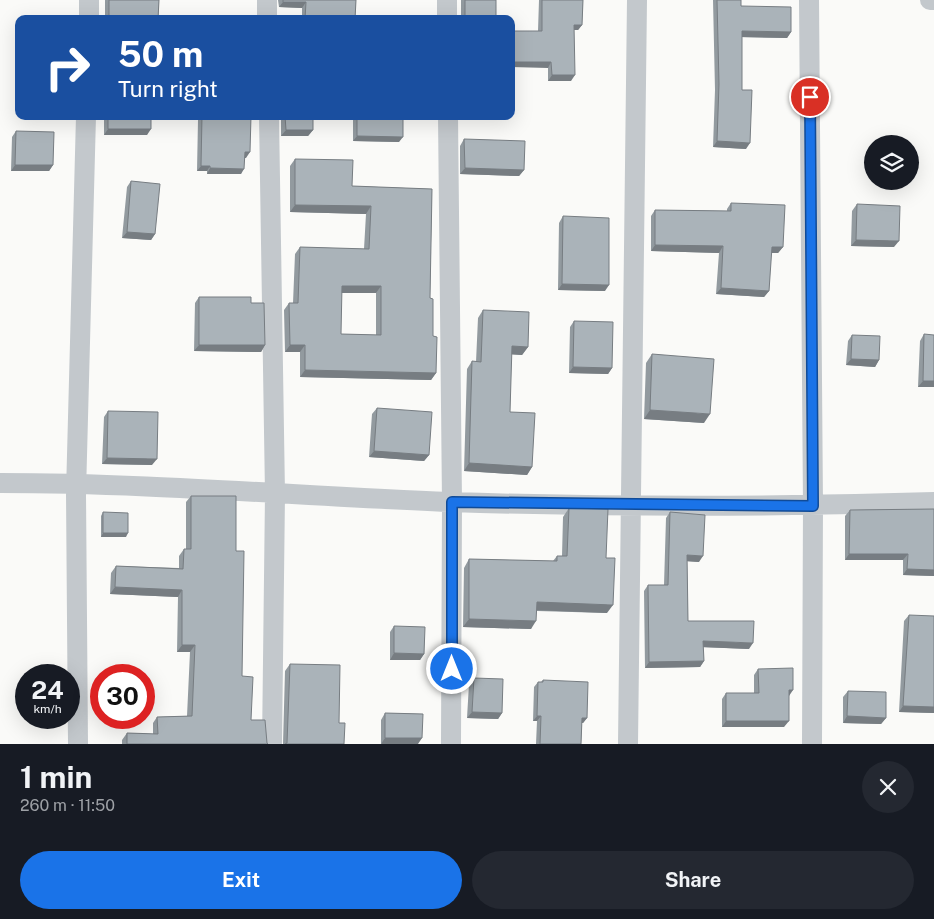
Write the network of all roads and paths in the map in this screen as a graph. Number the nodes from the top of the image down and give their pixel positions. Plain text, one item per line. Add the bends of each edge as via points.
1 (89, 0) edge
2 (267, 0) edge
3 (447, 0) edge
4 (637, 0) edge
5 (809, 0) edge
6 (930, 0) edge
7 (934, 0) edge
8 (89, 15) edge
9 (267, 15) edge
10 (447, 15) edge
11 (86, 120) edge
12 (269, 120) edge
13 (448, 120) edge
14 (0, 483) edge
15 (76, 483) junction
16 (275, 494) junction
17 (452, 502) junction
18 (934, 502) edge
19 (630, 504) junction
20 (813, 506) junction
21 (78, 744) edge
22 (272, 744) edge
23 (451, 744) edge
24 (628, 744) edge
25 (812, 744) edge

1 - 8 street
2 - 9 street
3 - 10 street
4 - 19 street
5 - 20 street
6 - 7 street
11 - 15 street
12 - 16 street
13 - 17 street
14 - 15 street
15 - 16 street
15 - 21 street
16 - 17 street
16 - 22 street
17 - 19 street
17 - 23 street
18 - 20 street
19 - 20 street
19 - 24 street
20 - 25 street

